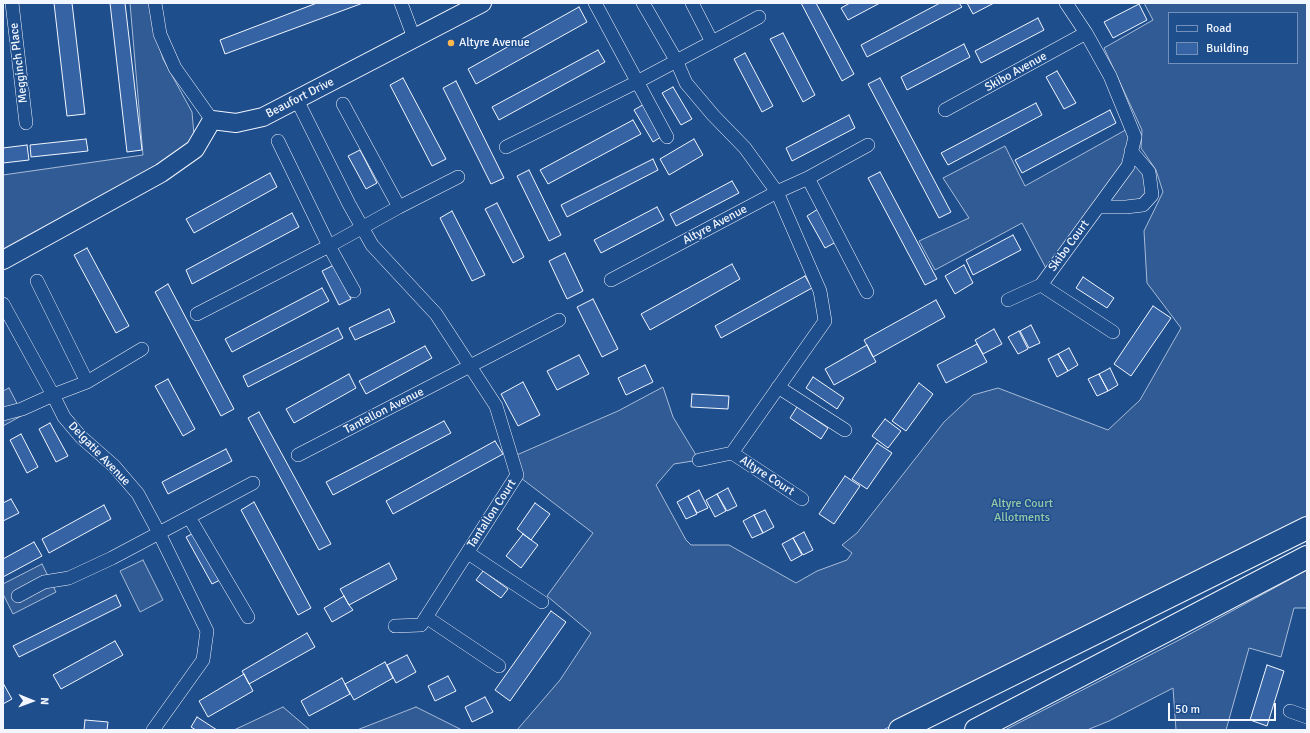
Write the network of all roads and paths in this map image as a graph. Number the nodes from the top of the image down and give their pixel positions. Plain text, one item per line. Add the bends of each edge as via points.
1 (12, 3) edge
2 (155, 3) edge
3 (401, 3) edge
4 (482, 3) edge
5 (594, 3) edge
6 (643, 3) edge
7 (692, 3) edge
8 (1066, 3) edge
9 (758, 17) dead end
10 (1086, 33) junction
11 (414, 38) junction
12 (712, 42) junction
13 (676, 60) junction
14 (637, 82) junction
15 (297, 100) junction
16 (343, 104) dead end
17 (945, 110) dead end
18 (212, 120) junction
19 (26, 123) dead end
20 (667, 137) dead end
21 (278, 142) dead end
22 (868, 145) dead end
23 (506, 146) dead end
24 (1132, 151) junction
25 (458, 177) dead end
26 (808, 178) junction
27 (776, 192) junction
28 (399, 207) junction
29 (1098, 208) junction
30 (362, 227) junction
31 (329, 246) junction
32 (3, 260) edge
33 (611, 280) dead end
34 (37, 281) dead end
35 (1041, 285) junction
36 (354, 290) dead end
37 (867, 292) dead end
38 (1008, 300) dead end
39 (3, 304) edge
40 (197, 314) dead end
41 (559, 320) dead end
42 (1112, 332) dead end
43 (142, 349) dead end
44 (470, 367) junction
45 (87, 382) junction
46 (778, 387) junction
47 (53, 395) junction
48 (3, 414) edge
49 (845, 430) dead end
50 (732, 453) junction
51 (298, 455) dead end
52 (699, 460) dead end
53 (253, 483) dead end
54 (802, 499) dead end
55 (189, 517) junction
56 (1307, 528) edge
57 (159, 533) junction
58 (468, 553) junction
59 (1307, 557) edge
60 (18, 596) dead end
61 (542, 602) dead end
62 (248, 617) dead end
63 (426, 617) junction
64 (395, 626) dead end
65 (499, 666) dead end
66 (1290, 711) dead end
67 (1307, 717) edge
68 (153, 730) edge
69 (900, 730) edge
70 (976, 730) edge

1 - 19 street, Megginch Place
2 - 18 street via 160,34 175,68
3 - 11 street
4 - 11 street, Beaufort Drive
5 - 14 street
6 - 13 street
7 - 12 street
8 - 10 street
9 - 12 street
10 - 17 street, Skibo Avenue
10 - 24 street via 1110,76 1135,137
11 - 15 street, Beaufort Drive
12 - 13 street
13 - 14 street
13 - 27 street via 686,83 712,115 746,148
14 - 20 street
14 - 23 street
15 - 18 street, Beaufort Drive via 263,117 236,123
15 - 30 street
16 - 28 street
18 - 32 street via 195,149 161,173
21 - 31 street
22 - 26 street, Altyre Avenue
24 - 29 street via 1128,166
24 - 29 street via 1149,172 1152,195 1143,205
25 - 28 street
26 - 27 street, Altyre Avenue
26 - 37 street
27 - 33 street, Altyre Avenue
27 - 46 street, Altyre Court via 820,291 825,321
28 - 30 street
29 - 35 street, Skibo Court
30 - 31 street
30 - 44 street via 372,245 436,314
31 - 36 street
31 - 40 street
34 - 45 street
35 - 38 street, Skibo Court
35 - 42 street
39 - 47 street, Delgatie Avenue
41 - 44 street, Tantallon Avenue
43 - 45 street
44 - 51 street, Tantallon Avenue
44 - 58 street, Tantallon Court via 496,406 517,475
45 - 47 street
46 - 49 street
46 - 50 street, Altyre Court
47 - 48 street via 22,409
47 - 57 street, Delgatie Avenue via 72,427 114,466 138,494
50 - 52 street, Altyre Court
50 - 54 street, Altyre Court
53 - 55 street
55 - 57 street
55 - 62 street
56 - 69 highway
57 - 60 street via 70,578 44,582
57 - 68 street, Delgatie Avenue via 207,631 203,660
58 - 61 street, Tantallon Court
58 - 63 street, Tantallon Court
59 - 70 highway
63 - 64 street, Tantallon Court via 421,625
63 - 65 street
66 - 67 street

